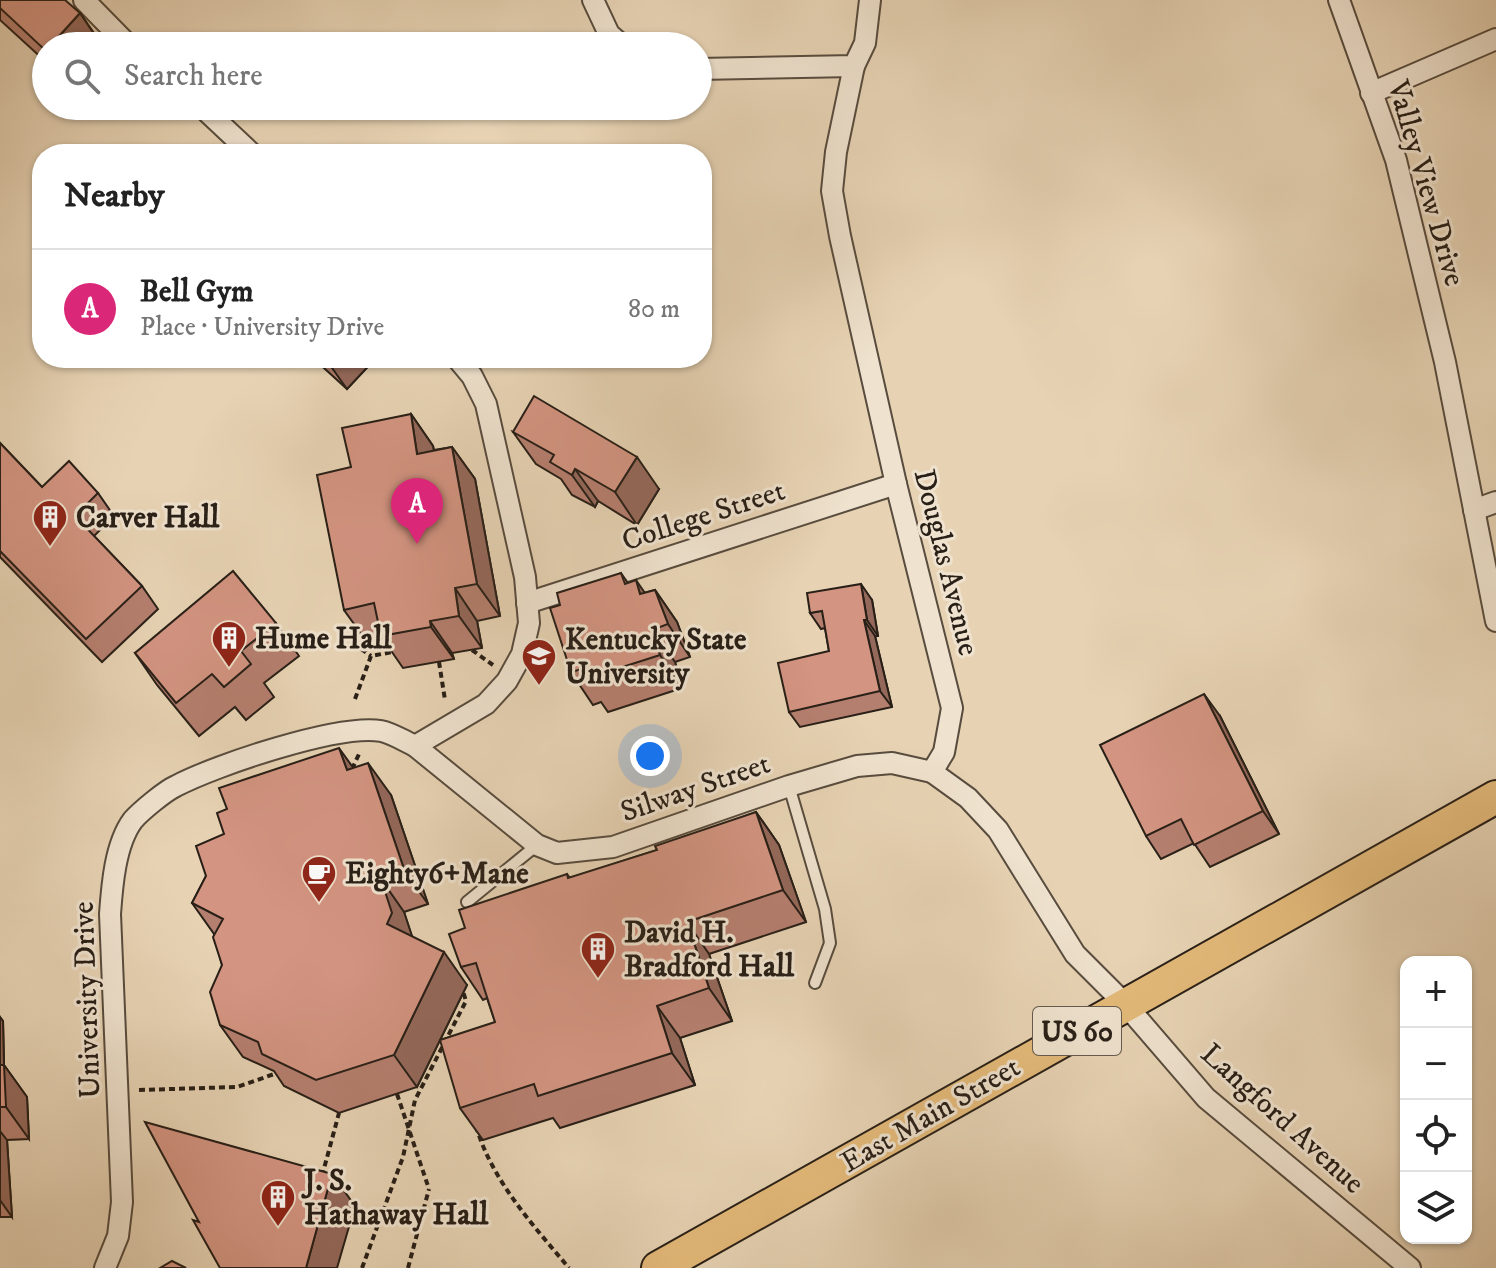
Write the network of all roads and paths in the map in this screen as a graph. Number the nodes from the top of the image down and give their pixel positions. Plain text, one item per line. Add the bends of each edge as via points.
1 (84, 0) edge
2 (593, 0) edge
3 (870, 0) edge
4 (1339, 0) edge
5 (115, 32) edge
6 (608, 32) edge
7 (1496, 39) edge
8 (854, 66) junction
9 (712, 69) edge
10 (1371, 93) junction
11 (216, 120) edge
12 (241, 144) edge
13 (465, 368) edge
14 (896, 484) junction
15 (1496, 502) edge
16 (1474, 510) junction
17 (527, 603) junction
18 (357, 620) edge
19 (1496, 621) edge
20 (472, 650) dead end
21 (400, 651) edge
22 (371, 656) junction
23 (439, 662) dead end
24 (495, 666) dead end
25 (355, 699) dead end
26 (445, 700) dead end
27 (363, 746) dead end
28 (415, 746) junction
29 (932, 772) junction
30 (350, 773) edge
31 (789, 786) junction
32 (1496, 797) edge
33 (537, 845) junction
34 (467, 902) dead end
35 (458, 976) edge
36 (815, 983) dead end
37 (1125, 1004) junction
38 (448, 1036) junction
39 (453, 1051) edge
40 (280, 1072) edge
41 (133, 1091) dead end
42 (397, 1094) dead end
43 (471, 1112) edge
44 (339, 1113) dead end
45 (320, 1182) edge
46 (1399, 1264) edge
47 (105, 1268) edge
48 (362, 1268) edge
49 (408, 1268) edge
50 (569, 1268) edge
51 (658, 1268) edge

1 - 5 street
2 - 6 street
3 - 8 street, Douglas Avenue via 865,43
4 - 10 street, Valley View Drive
7 - 10 street
8 - 9 street
8 - 14 street, Douglas Avenue via 832,191
10 - 16 street, Valley View Drive via 1396,160
11 - 12 street
13 - 17 street via 486,404
14 - 17 street, College Street
14 - 29 street, Douglas Avenue via 952,708 944,752
15 - 16 street
16 - 19 street, Valley View Drive
17 - 28 street via 522,654 507,681 486,704
18 - 22 path via 359,634 350,641
20 - 24 path
21 - 22 path
22 - 25 path
23 - 26 path
27 - 30 path
28 - 33 street
28 - 47 street, University Drive via 383,731 349,731 306,742 219,766 172,787 133,821 112,877 123,1181 118,1236
29 - 31 street, Silway Street via 892,763 857,766
29 - 37 street via 968,798 998,830 1075,954
31 - 33 street, Silway Street via 613,847 557,853
31 - 36 lane via 830,943
32 - 37 main road, East Main Street / US 60
33 - 34 lane
35 - 38 path via 466,1001
37 - 46 street, Langford Avenue via 1206,1098
37 - 51 main road, East Main Street / US 60
38 - 39 path
38 - 48 path via 415,1100 403,1157
40 - 41 path via 237,1087
42 - 49 path, bridge via 429,1189
43 - 50 path via 480,1143 514,1202
44 - 45 path

